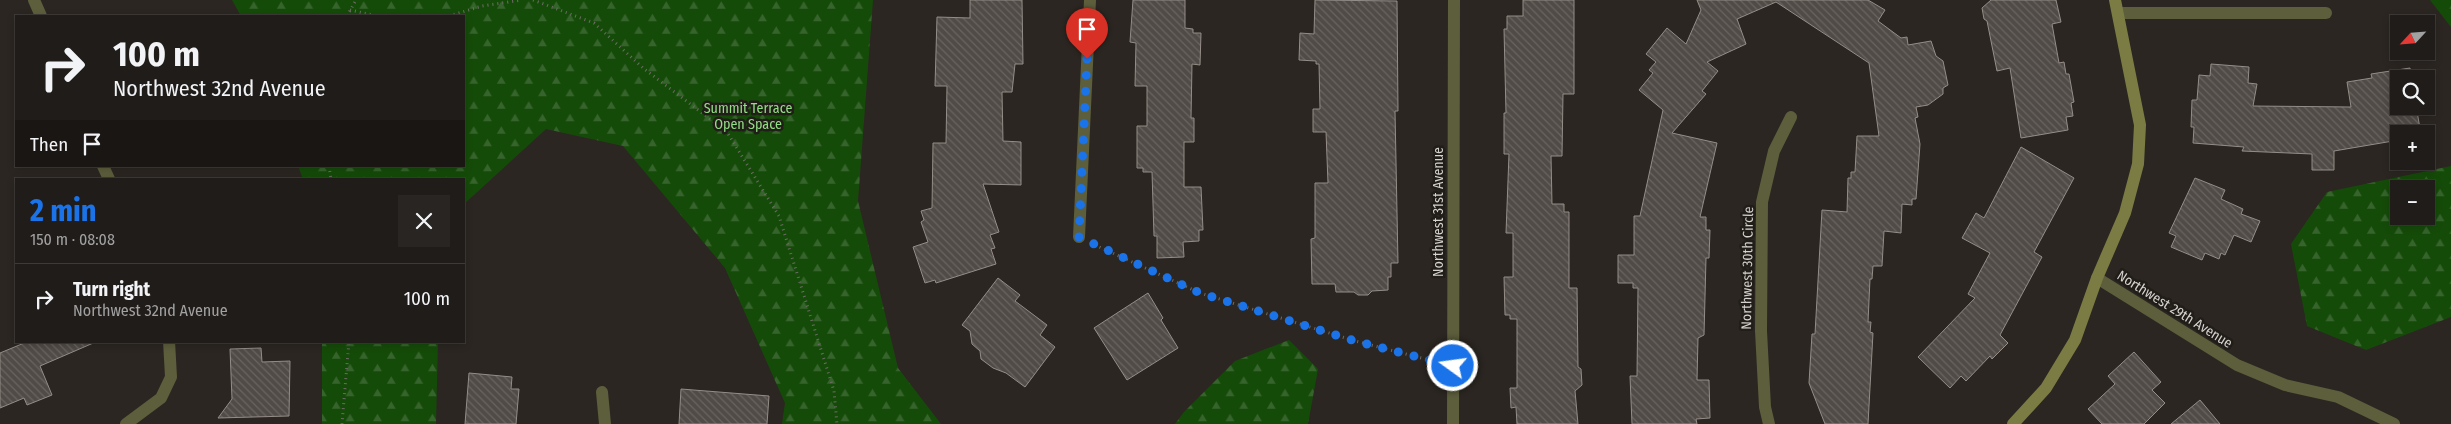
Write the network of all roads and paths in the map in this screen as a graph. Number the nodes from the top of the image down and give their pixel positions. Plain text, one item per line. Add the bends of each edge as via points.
1 (34, 0) edge
2 (356, 0) edge
3 (522, 0) edge
4 (533, 0) edge
5 (1090, 0) edge
6 (1454, 0) edge
7 (2115, 0) edge
8 (350, 10) junction
9 (2118, 13) junction
10 (2326, 13) dead end
11 (41, 15) edge
12 (348, 15) edge
13 (372, 15) edge
14 (451, 15) edge
15 (1791, 117) dead end
16 (1079, 237) joint
17 (2097, 278) junction
18 (169, 343) edge
19 (348, 343) edge
20 (1453, 366) junction
21 (602, 392) dead end
22 (126, 424) edge
23 (342, 424) edge
24 (606, 424) edge
25 (837, 424) edge
26 (1454, 424) edge
27 (1769, 424) edge
28 (2013, 424) edge
29 (2394, 424) edge

1 - 11 street
2 - 8 path
3 - 14 path
4 - 25 path via 594,23 644,68 727,132 779,216 834,391
5 - 16 street
6 - 20 street, Northwest 31st Avenue
7 - 9 street, Northwest 29th Avenue
8 - 12 path
8 - 13 path
9 - 10 street
9 - 17 street, Northwest 29th Avenue via 2140,125 2138,164 2125,213
15 - 27 street, Northwest 30th Circle via 1774,151 1762,202 1761,331 1765,407
16 - 20 path via 1200,293 1355,341
17 - 28 street via 2075,340 2046,388
17 - 29 street, Northwest 29th Avenue via 2237,365 2285,385 2338,397
18 - 22 street via 171,377 161,398
19 - 23 path
20 - 26 street, Northwest 31st Avenue
21 - 24 street

